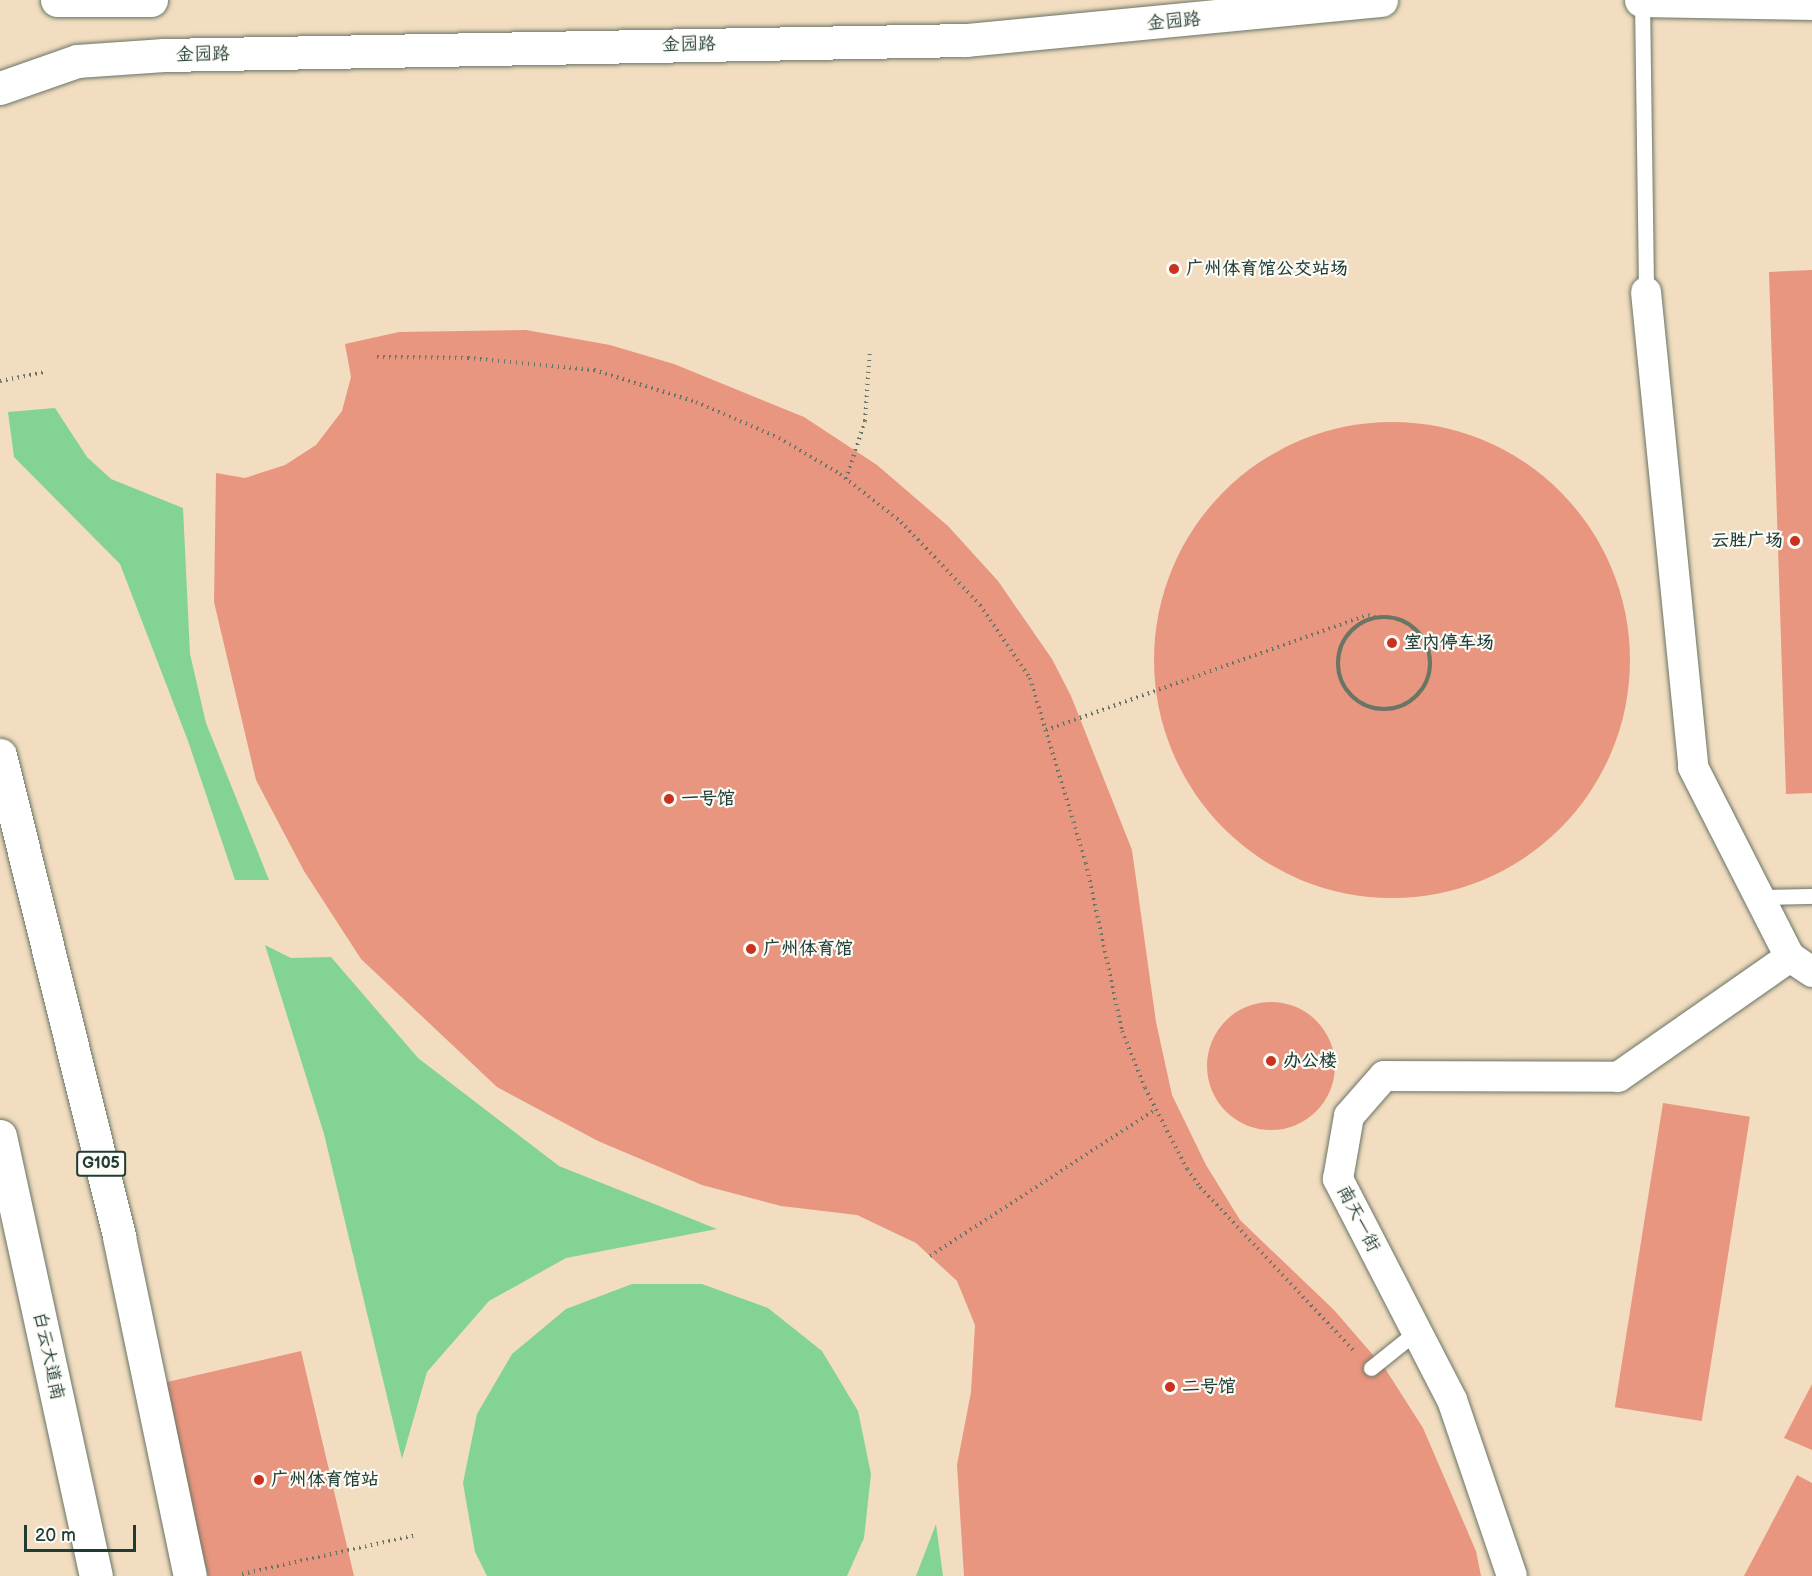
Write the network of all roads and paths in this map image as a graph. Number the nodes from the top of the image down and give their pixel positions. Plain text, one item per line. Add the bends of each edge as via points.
1 (57, 0) edge
2 (151, 0) edge
3 (1381, 0) edge
4 (1642, 0) edge
5 (1812, 3) edge
6 (0, 88) edge
7 (1646, 292) joint
8 (870, 350) dead end
9 (377, 357) dead end
10 (45, 372) dead end
11 (0, 381) edge
12 (846, 478) junction
13 (1377, 618) junction
14 (1046, 730) junction
15 (0, 755) edge
16 (1812, 896) edge
17 (1759, 897) junction
18 (1801, 964) edge
19 (1156, 1109) junction
20 (0, 1136) edge
21 (930, 1256) dead end
22 (1416, 1332) junction
23 (1371, 1368) joint
24 (416, 1535) dead end
25 (242, 1574) dead end
26 (96, 1576) edge
27 (190, 1576) edge
28 (1512, 1576) edge

1 - 2 main road
3 - 6 main road, 金园路 via 966,40 76,61
4 - 5 main road
4 - 7 lane
7 - 17 street via 1693,767
8 - 12 path via 865,421
9 - 12 path via 468,358 594,370 696,402 768,433
10 - 11 path
12 - 14 path via 901,522 981,605 1030,678
13 - 13 path via 1358,625 1347,636 1338,663 1348,691 1372,707 1386,708 1408,701 1424,685 1430,655 1415,628 1401,620
13 - 14 path via 1368,615
14 - 19 path via 1086,863 1122,1031
15 - 27 main road, G105 via 119,1237
16 - 17 lane
17 - 18 street
18 - 22 street, 南天一街 via 1618,1077 1384,1076 1349,1116 1338,1179
19 - 21 path
19 - 23 path via 1200,1187
20 - 26 main road, 白云大道南
22 - 23 lane
22 - 28 street, 南天一街 via 1452,1400
24 - 25 path

